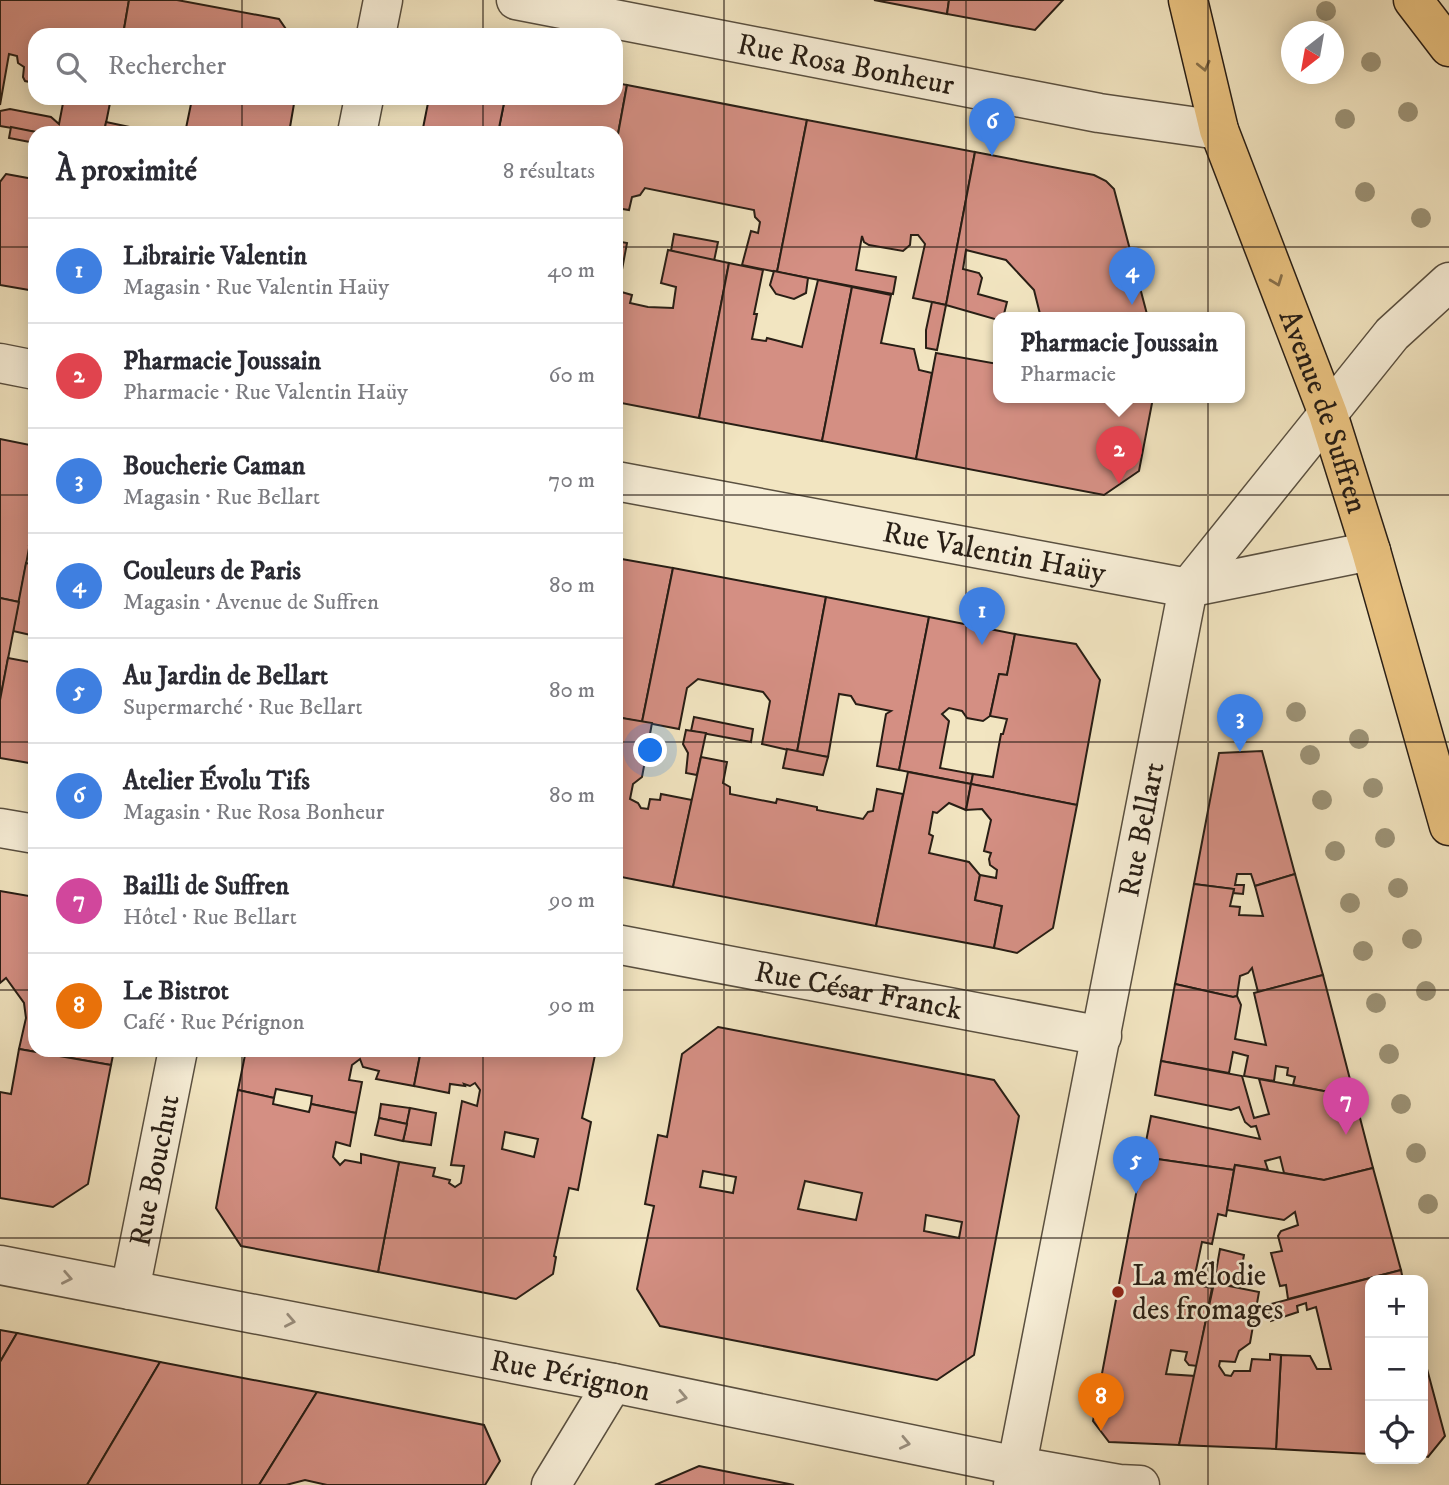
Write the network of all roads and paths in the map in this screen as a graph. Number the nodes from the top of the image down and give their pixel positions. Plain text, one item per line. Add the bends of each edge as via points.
1 (383, 0) edge
2 (516, 0) edge
3 (1188, 0) edge
4 (1413, 0) edge
5 (377, 28) edge
6 (1449, 47) edge
7 (363, 105) edge
8 (358, 126) edge
9 (1219, 130) junction
10 (1449, 282) edge
11 (0, 363) edge
12 (28, 369) edge
13 (1328, 414) junction
14 (623, 482) edge
15 (1371, 551) junction
16 (1188, 588) junction
17 (1449, 826) edge
18 (0, 828) edge
19 (28, 833) edge
20 (623, 944) edge
21 (1102, 1037) junction
22 (177, 1057) edge
23 (0, 1265) edge
24 (130, 1290) junction
25 (613, 1383) junction
26 (1015, 1475) edge
27 (551, 1485) edge
28 (1140, 1485) edge

1 - 5 street
2 - 9 street, Rue Rosa Bonheur via 1099,113
3 -> 9 main road, Avenue de Suffren
4 - 6 main road
7 - 8 street
9 -> 13 main road, Avenue de Suffren
10 - 13 street, Rue Bellart via 1392,334
11 - 12 street
13 - 15 main road, Avenue de Suffren
13 - 16 street, Rue Bellart
14 - 16 street, Rue Valentin Haüy
15 - 16 street, Rue Valentin Haüy
15 - 17 main road, Avenue de Suffren
16 - 21 street, Rue Bellart
18 - 19 street
20 - 21 street, Rue César Franck
21 - 26 street, Rue Bellart
22 - 24 street, Rue Bouchut
23 -> 24 street, Rue Pérignon
24 -> 25 street, Rue Pérignon
25 -> 26 street, Rue Pérignon
25 - 27 street
26 - 28 street, Rue Pérignon

